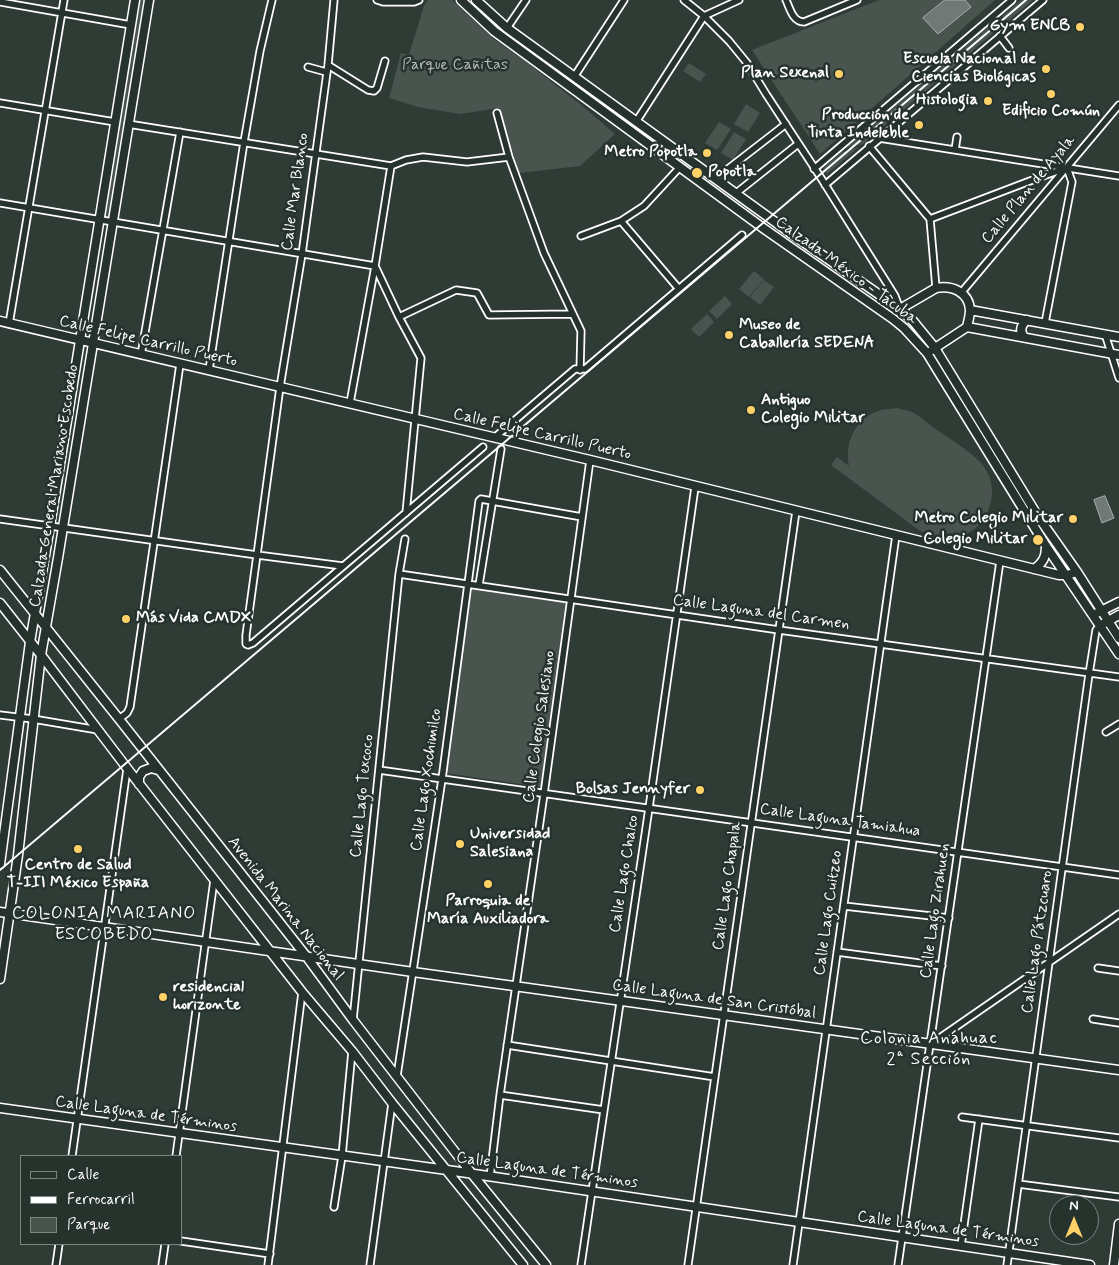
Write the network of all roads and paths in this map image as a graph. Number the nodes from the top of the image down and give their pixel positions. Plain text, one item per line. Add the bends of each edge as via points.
1 (64, 0) edge
2 (135, 0) edge
3 (148, 0) edge
4 (272, 0) edge
5 (334, 0) edge
6 (377, 0) edge
7 (419, 0) edge
8 (461, 0) edge
9 (476, 0) edge
10 (526, 0) edge
11 (624, 0) edge
12 (684, 0) edge
13 (739, 0) edge
14 (786, 0) edge
15 (858, 0) edge
16 (1012, 0) edge
17 (1043, 0) edge
18 (0, 2) edge
19 (62, 13) junction
20 (704, 16) junction
21 (131, 25) junction
22 (506, 28) junction
23 (1000, 36) junction
24 (1009, 48) dead end
25 (386, 61) dead end
26 (328, 64) junction
27 (308, 67) dead end
28 (326, 72) junction
29 (574, 77) junction
30 (0, 103) edge
31 (1119, 105) edge
32 (46, 111) junction
33 (497, 113) dead end
34 (115, 122) junction
35 (636, 122) junction
36 (128, 124) junction
37 (786, 124) junction
38 (180, 132) junction
39 (957, 137) dead end
40 (879, 138) junction
41 (244, 142) junction
42 (798, 144) junction
43 (869, 146) junction
44 (955, 150) junction
45 (315, 154) junction
46 (509, 157) junction
47 (391, 166) junction
48 (680, 167) junction
49 (1066, 168) junction
50 (814, 169) junction
51 (1119, 176) edge
52 (715, 179) junction
53 (825, 185) junction
54 (736, 194) junction
55 (0, 203) edge
56 (750, 204) junction
57 (29, 208) junction
58 (744, 213) junction
59 (930, 219) junction
60 (99, 220) junction
61 (621, 221) junction
62 (112, 222) junction
63 (163, 230) junction
64 (789, 232) junction
65 (742, 235) dead end
66 (581, 236) dead end
67 (780, 240) junction
68 (230, 242) junction
69 (302, 254) junction
70 (375, 266) junction
71 (936, 288) junction
72 (679, 289) junction
73 (961, 293) junction
74 (900, 309) junction
75 (970, 310) junction
76 (574, 314) junction
77 (399, 317) junction
78 (1027, 320) junction
79 (0, 321) edge
80 (9, 324) junction
81 (1045, 324) junction
82 (967, 327) junction
83 (1105, 334) junction
84 (1024, 337) junction
85 (1119, 337) edge
86 (80, 340) junction
87 (92, 343) junction
88 (935, 348) junction
89 (928, 353) junction
90 (1110, 353) junction
91 (142, 355) junction
92 (1119, 355) edge
93 (180, 364) junction
94 (209, 370) junction
95 (580, 370) junction
96 (1119, 378) edge
97 (280, 387) junction
98 (350, 403) junction
99 (415, 419) junction
100 (494, 438) junction
101 (483, 448) dead end
102 (502, 449) dead end
103 (590, 460) junction
104 (695, 487) junction
105 (492, 501) junction
106 (796, 511) junction
107 (406, 513) junction
108 (582, 517) junction
109 (0, 519) edge
110 (50, 526) junction
111 (63, 528) junction
112 (896, 535) junction
113 (405, 539) dead end
114 (154, 540) junction
115 (1046, 546) junction
116 (257, 555) junction
117 (1000, 561) junction
118 (343, 566) junction
119 (1034, 569) junction
120 (0, 570) edge
121 (1076, 572) junction
122 (399, 574) junction
123 (1067, 575) junction
124 (469, 584) junction
125 (479, 585) junction
126 (571, 598) junction
127 (1119, 602) edge
128 (0, 603) edge
129 (1101, 611) junction
130 (677, 614) junction
131 (34, 615) junction
132 (1119, 615) edge
133 (1093, 616) junction
134 (1104, 623) junction
135 (45, 627) junction
136 (779, 630) junction
137 (1119, 638) edge
138 (30, 642) junction
139 (881, 644) junction
140 (41, 654) junction
141 (1119, 654) edge
142 (986, 659) junction
143 (1089, 674) junction
144 (1119, 678) edge
145 (0, 715) edge
146 (20, 718) junction
147 (34, 719) junction
148 (119, 719) junction
149 (1119, 724) edge
150 (98, 730) junction
151 (1106, 732) dead end
152 (148, 758) junction
153 (158, 770) junction
154 (379, 770) junction
155 (129, 771) junction
156 (442, 779) junction
157 (140, 784) junction
158 (544, 794) junction
159 (649, 808) junction
160 (751, 823) junction
161 (854, 837) junction
162 (958, 852) junction
163 (0, 864) edge
164 (1062, 866) junction
165 (1119, 874) edge
166 (214, 880) junction
167 (844, 906) junction
168 (0, 912) edge
169 (9, 913) junction
170 (1119, 914) edge
171 (949, 918) junction
172 (105, 927) junction
173 (204, 942) junction
174 (270, 951) junction
175 (837, 952) junction
176 (306, 956) junction
177 (1049, 962) junction
178 (360, 964) junction
179 (942, 966) junction
180 (1098, 968) dead end
181 (1119, 971) edge
182 (413, 972) junction
183 (0, 979) edge
184 (516, 986) junction
185 (302, 992) junction
186 (620, 1001) junction
187 (724, 1015) junction
188 (1093, 1019) dead end
189 (353, 1020) junction
190 (1119, 1023) edge
191 (826, 1029) junction
192 (931, 1044) junction
193 (507, 1046) junction
194 (352, 1051) junction
195 (1036, 1058) junction
196 (612, 1061) junction
197 (1119, 1070) edge
198 (397, 1076) junction
199 (715, 1077) junction
200 (500, 1095) junction
201 (392, 1103) junction
202 (0, 1108) edge
203 (604, 1110) junction
204 (962, 1117) dead end
205 (77, 1119) junction
206 (980, 1119) junction
207 (1026, 1126) junction
208 (179, 1134) junction
209 (1119, 1138) edge
210 (283, 1148) junction
211 (72, 1155) edge
212 (176, 1155) edge
213 (342, 1156) junction
214 (384, 1161) junction
215 (447, 1170) junction
216 (472, 1174) junction
217 (490, 1176) junction
218 (1018, 1184) junction
219 (592, 1192) junction
220 (1119, 1198) edge
221 (334, 1207) dead end
222 (696, 1207) junction
223 (799, 1222) junction
224 (1119, 1224) edge
225 (902, 1237) junction
226 (182, 1241) edge
227 (60, 1245) edge
228 (165, 1245) edge
229 (961, 1246) junction
230 (1008, 1253) junction
231 (270, 1254) junction
232 (56, 1265) edge
233 (162, 1265) edge
234 (268, 1265) edge
235 (370, 1265) edge
236 (523, 1265) edge
237 (546, 1265) edge
238 (581, 1265) edge
239 (688, 1265) edge
240 (793, 1265) edge
241 (898, 1265) edge
242 (1007, 1265) edge
243 (1090, 1265) edge
244 (1114, 1265) edge

1 - 19 street
2 - 21 main road, Calzada General Mariano Escobedo
3 - 36 main road, Calzada General Mariano Escobedo
4 - 41 street
5 - 26 street, Calle Mar Blanco
6 - 7 street
8 - 48 main road, Calzada México - Tacuba via 494,31
9 - 22 main road, Calzada México - Tacuba
10 - 22 street
11 - 29 street
12 - 20 street
13 - 20 street
14 - 15 street via 799,22
16 - 50 street
17 - 23 street
18 - 19 street
19 - 21 street
19 - 32 street
20 - 35 street
20 - 37 street via 742,55
21 - 34 main road, Calzada General Mariano Escobedo
22 - 29 main road, Calzada México - Tacuba
23 - 24 street
23 - 40 street
25 - 26 street via 374,91
26 - 28 street, Calle Mar Blanco
27 - 28 street
28 - 45 street, Calle Mar Blanco
29 - 35 main road, Calzada México - Tacuba
30 - 32 street
31 - 49 street, Calle Plan de Ayala
32 - 34 street
32 - 57 street
33 - 46 street
34 - 60 main road, Calzada General Mariano Escobedo
35 - 52 main road, Calzada México - Tacuba
36 - 38 street
36 - 62 main road, Calzada General Mariano Escobedo
37 - 42 street
37 - 52 street
38 - 41 street
38 - 63 street
39 - 44 street
40 - 43 street
40 - 44 street
41 - 45 street
41 - 68 street
42 - 50 street
42 - 54 street
43 - 53 street
43 - 59 street
44 - 49 street
45 - 47 street
45 - 69 street, Calle Mar Blanco
46 - 47 street via 467,162 423,157
46 - 76 street via 544,253
47 - 70 street
48 - 58 main road, Calzada México - Tacuba
48 - 61 street via 644,206
49 - 51 street
49 - 59 street
49 - 73 street, Calle Plan de Ayala
49 - 81 street via 1072,182
50 - 53 street
52 - 54 main road, Calzada México - Tacuba
53 - 74 street
54 - 56 main road, Calzada México - Tacuba
55 - 57 street
56 - 58 main road via 752,210
56 - 64 main road, Calzada México - Tacuba
57 - 60 street
57 - 80 street
58 - 67 main road, Calzada México - Tacuba
59 - 71 street
60 - 62 street
60 - 86 main road, Calzada General Mariano Escobedo
61 - 66 street
61 - 72 street
62 - 63 street
62 - 87 main road, Calzada General Mariano Escobedo
63 - 68 street
63 - 91 street
64 - 67 main road via 780,232
64 - 74 main road, Calzada México - Tacuba
65 - 72 street
67 - 89 main road, Calzada México - Tacuba via 893,319
68 - 69 street
68 - 94 street
69 - 70 street
69 - 97 street, Calle Mar Blanco
70 - 77 street
70 - 98 street
71 - 73 main road via 949,287
71 - 74 main road
72 - 95 street
73 - 75 main road
74 - 88 main road, Calzada México - Tacuba
75 - 78 main road
75 - 82 main road
76 - 77 street via 489,316 477,293 456,290
76 - 95 street via 581,331
77 - 99 street via 421,358
78 - 81 main road
78 - 84 main road via 1021,328
79 - 80 main road, Calle Felipe Carrillo Puerto
80 - 86 main road, Calle Felipe Carrillo Puerto
81 - 83 main road
82 - 84 main road
82 - 88 main road
83 - 85 main road
83 - 90 street
84 - 90 main road
86 - 87 main road, Calle Felipe Carrillo Puerto
86 - 110 main road, Calzada General Mariano Escobedo
87 - 91 main road, Calle Felipe Carrillo Puerto
87 - 111 main road, Calzada General Mariano Escobedo
88 - 89 main road
88 - 121 main road, Calzada México - Tacuba via 1039,518
89 - 115 main road, Calzada México - Tacuba
90 - 92 main road
90 - 96 street
91 - 93 main road, Calle Felipe Carrillo Puerto
93 - 94 main road, Calle Felipe Carrillo Puerto
93 - 114 street
94 - 97 main road, Calle Felipe Carrillo Puerto
95 - 100 street via 575,370
97 - 98 main road, Calle Felipe Carrillo Puerto
97 - 116 street, Calle Mar Blanco
98 - 99 main road, Calle Felipe Carrillo Puerto
99 - 100 main road, Calle Felipe Carrillo Puerto
99 - 107 street
100 - 103 main road, Calle Felipe Carrillo Puerto
101 - 107 street
102 - 105 street
103 - 104 main road, Calle Felipe Carrillo Puerto
103 - 108 street, Calle Colegio Salesiano
104 - 106 main road, Calle Felipe Carrillo Puerto
104 - 130 street, Calle Lago Chalco
105 - 108 street
105 - 124 street, Calle Lago Xochimilco via 479,501
105 - 125 street
106 - 112 main road, Calle Felipe Carrillo Puerto
106 - 136 street, Calle Lago Chapala
107 - 118 street
108 - 126 street, Calle Colegio Salesiano
109 - 110 street
110 - 111 street
110 - 131 main road, Calzada General Mariano Escobedo
111 - 114 street
111 - 135 main road, Calzada General Mariano Escobedo
112 - 117 main road, Calle Felipe Carrillo Puerto
112 - 139 street, Calle Lago Cuitzeo
113 - 122 street, Calle Lago Texcoco
114 - 116 street
114 - 148 street via 130,707
115 - 119 main road via 1044,559
115 - 123 main road, Calzada México - Tacuba
116 - 118 street
116 - 118 street, Calle Mar Blanco via 245,641 248,645
117 - 119 main road, Calle Felipe Carrillo Puerto
117 - 142 street, Calle Lago Zirahuen
119 - 123 main road, Calle Felipe Carrillo Puerto
120 - 131 main road, Avenida Marina Nacional
121 - 123 main road, Calle Felipe Carrillo Puerto
121 - 129 main road, Calzada México - Tacuba
122 - 124 street, Calle Laguna del Carmen
122 - 154 street, Calle Lago Texcoco
123 - 133 main road, Calzada México - Tacuba
124 - 125 street, Calle Laguna del Carmen
124 - 156 street, Calle Lago Xochimilco
125 - 126 street, Calle Laguna del Carmen
126 - 130 street, Calle Laguna del Carmen
126 - 158 street, Calle Colegio Salesiano
127 - 129 main road
128 - 138 main road
129 - 133 main road
129 - 134 main road, Calzada México - Tacuba
130 - 136 street, Calle Laguna del Carmen
130 - 159 street, Calle Lago Chalco
131 - 135 main road, Avenida Marina Nacional
131 - 138 main road, Calzada General Mariano Escobedo
132 - 134 main road
133 - 134 main road, Calzada México - Tacuba
134 - 137 main road, Calzada México - Tacuba
134 - 141 main road, Calzada México - Tacuba
134 - 143 street, Calle Lago Pátzcuaro via 1096,630
135 - 140 main road, Calzada General Mariano Escobedo
135 - 148 main road, Avenida Marina Nacional
136 - 139 street, Calle Laguna del Carmen
136 - 160 street, Calle Lago Chapala
138 - 140 main road
138 - 146 main road, Calzada General Mariano Escobedo
139 - 142 street, Calle Laguna del Carmen
139 - 161 street, Calle Lago Cuitzeo
140 - 147 main road, Calzada General Mariano Escobedo
140 - 150 main road
142 - 143 street, Calle Laguna del Carmen
142 - 162 street, Calle Lago Zirahuen
143 - 144 street, Calle Laguna del Carmen
143 - 164 street, Calle Lago Pátzcuaro
145 - 146 street
146 - 147 street
146 - 163 main road, Calzada General Mariano Escobedo
147 - 150 street
147 - 169 main road, Calzada General Mariano Escobedo
148 - 152 main road, Avenida Marina Nacional
149 - 151 street
150 - 155 main road
152 - 153 main road, Avenida Marina Nacional
152 - 155 main road via 143,770
153 - 157 main road via 144,770
153 - 176 main road, Avenida Marina Nacional
154 - 156 street, Calle Laguna Tamiahua
154 - 178 street, Calle Lago Texcoco
155 - 157 main road
155 - 172 street
156 - 158 street, Calle Laguna Tamiahua
156 - 182 street, Calle Lago Xochimilco
157 - 166 main road
158 - 159 street, Calle Laguna Tamiahua
158 - 184 street, Calle Colegio Salesiano
159 - 160 street, Calle Laguna Tamiahua
159 - 186 street, Calle Lago Chalco
160 - 161 street, Calle Laguna Tamiahua
160 - 187 street, Calle Lago Chapala
161 - 162 street, Calle Laguna Tamiahua
161 - 167 street, Calle Lago Cuitzeo
162 - 164 street, Calle Laguna Tamiahua
162 - 171 street, Calle Lago Zirahuen
164 - 165 street, Calle Laguna Tamiahua
164 - 177 street, Calle Lago Pátzcuaro
166 - 173 street
166 - 174 main road
167 - 171 street
167 - 175 street, Calle Lago Cuitzeo
168 - 169 main road, Calle Laguna de San Cristóbal
169 - 172 main road, Calle Laguna de San Cristóbal
169 - 183 main road, Calzada General Mariano Escobedo
170 - 177 street
171 - 179 street, Calle Lago Zirahuen
172 - 173 main road, Calle Laguna de San Cristóbal
172 - 205 street
173 - 174 main road, Calle Laguna de San Cristóbal
173 - 208 street
174 - 176 main road, Calle Laguna de San Cristóbal
174 - 185 main road
175 - 179 street
175 - 191 street, Calle Lago Cuitzeo
176 - 178 main road, Calle Laguna de San Cristóbal
176 - 189 main road, Avenida Marina Nacional
177 - 192 street
177 - 195 street, Calle Lago Pátzcuaro
178 - 182 main road, Calle Laguna de San Cristóbal
178 - 189 street, Calle Lago Texcoco
179 - 192 street, Calle Lago Zirahuen
180 - 181 street
182 - 184 main road, Calle Laguna de San Cristóbal
182 - 198 street, Calle Lago Xochimilco
184 - 186 main road, Calle Laguna de San Cristóbal
184 - 193 street, Calle Colegio Salesiano
185 - 194 main road
185 - 210 street
186 - 187 main road, Calle Laguna de San Cristóbal
186 - 196 street, Calle Lago Chalco
187 - 191 main road, Calle Laguna de San Cristóbal
187 - 199 street, Calle Lago Chapala
188 - 190 street
189 - 198 main road, Avenida Marina Nacional
191 - 192 main road, Calle Laguna de San Cristóbal
191 - 223 street, Calle Lago Cuitzeo
192 - 195 main road, Calle Laguna de San Cristóbal
192 - 225 street, Calle Lago Zirahuen
193 - 196 street
193 - 200 street, Calle Colegio Salesiano
194 - 201 main road
194 - 213 street
195 - 197 main road, Calle Laguna de San Cristóbal
195 - 207 street, Calle Lago Pátzcuaro
196 - 199 street
196 - 203 street, Calle Lago Chalco
198 - 216 main road, Avenida Marina Nacional
199 - 222 street, Calle Lago Chapala
200 - 203 street
200 - 217 street, Calle Colegio Salesiano
201 - 214 street
201 - 215 main road
202 - 205 main road, Calle Laguna de Términos
203 - 219 street, Calle Lago Chalco
204 - 206 street
205 - 208 main road, Calle Laguna de Términos
205 - 211 street
206 - 207 street
206 - 229 street
207 - 209 street
207 - 218 street, Calle Lago Pátzcuaro
208 - 210 main road, Calle Laguna de Términos
208 - 212 street
210 - 213 main road, Calle Laguna de Términos
210 - 231 street
213 - 214 main road, Calle Laguna de Términos
213 - 221 street
214 - 215 main road, Calle Laguna de Términos
214 - 235 street
215 - 216 main road, Calle Laguna de Términos
215 - 236 main road
216 - 217 main road, Calle Laguna de Términos
216 - 237 main road, Avenida Marina Nacional
217 - 219 main road, Calle Laguna de Términos
218 - 220 street
218 - 230 street, Calle Lago Pátzcuaro
219 - 222 main road, Calle Laguna de Términos
219 - 238 street, Calle Lago Chalco
222 - 223 main road, Calle Laguna de Términos
222 - 239 street, Calle Lago Chapala
223 - 225 main road, Calle Laguna de Términos
223 - 240 street, Calle Lago Cuitzeo
224 - 244 main road
225 - 229 main road, Calle Laguna de Términos
225 - 241 street, Calle Lago Zirahuen
226 - 231 street
227 - 232 street
228 - 233 street
229 - 230 main road, Calle Laguna de Términos
230 - 242 street, Calle Lago Pátzcuaro
230 - 243 main road, Calle Laguna de Términos
231 - 234 street

